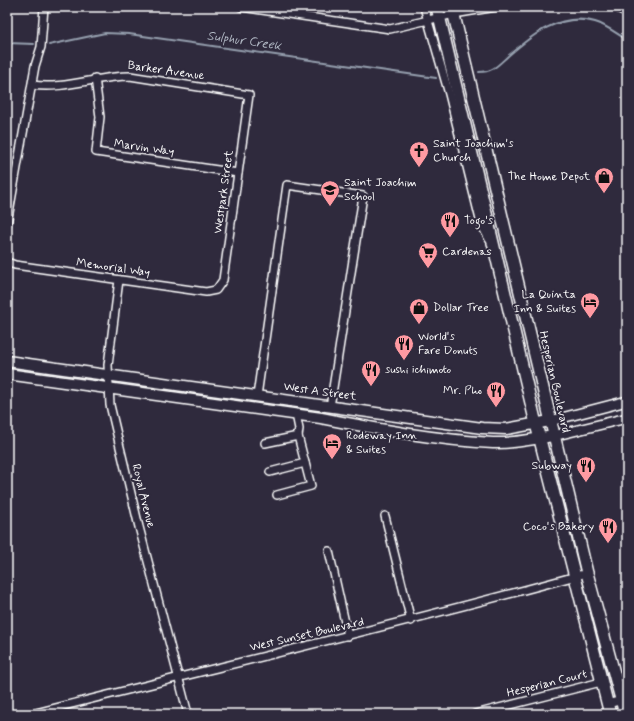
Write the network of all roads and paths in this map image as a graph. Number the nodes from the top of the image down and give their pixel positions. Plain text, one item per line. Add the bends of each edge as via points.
1 (44, 7) edge
2 (241, 7) edge
3 (424, 7) edge
4 (496, 7) edge
5 (616, 7) edge
6 (260, 8) edge
7 (453, 11) edge
8 (439, 12) edge
9 (627, 13) edge
10 (428, 21) junction
11 (95, 78) junction
12 (32, 84) junction
13 (249, 95) joint
14 (238, 173) junction
15 (7, 224) edge
16 (494, 250) junction
17 (7, 262) edge
18 (119, 280) junction
19 (216, 290) joint
20 (7, 361) edge
21 (7, 374) edge
22 (109, 376) junction
23 (110, 388) junction
24 (257, 396) junction
25 (627, 401) edge
26 (330, 407) junction
27 (296, 414) junction
28 (321, 418) junction
29 (627, 418) edge
30 (415, 419) junction
31 (550, 421) junction
32 (536, 424) junction
33 (399, 431) junction
34 (298, 436) junction
35 (553, 436) junction
36 (540, 438) junction
37 (265, 444) dead end
38 (305, 463) junction
39 (270, 472) dead end
40 (277, 495) dead end
41 (385, 516) dead end
42 (329, 551) dead end
43 (586, 573) junction
44 (574, 577) junction
45 (411, 621) junction
46 (348, 636) junction
47 (178, 677) junction
48 (601, 682) junction
49 (624, 700) edge
50 (609, 709) edge
51 (32, 714) edge
52 (188, 714) edge
53 (475, 714) edge
54 (625, 714) edge

1 - 12 street via 41,46
2 - 6 street
3 - 10 street
4 - 7 street
5 - 9 street
6 - 10 street via 390,29
7 - 8 street
7 - 31 main road, Hesperian Boulevard
8 - 10 street
8 - 16 main road
10 - 16 street via 481,224
11 - 12 street, Barker Avenue via 58,86
11 - 13 street, Barker Avenue via 130,76
11 - 14 street, Marvin Way via 100,117 96,152
12 - 15 street
13 - 14 street, Westpark Street
14 - 19 street, Westpark Street via 223,280
16 - 32 main road
17 - 18 street, Memorial Way
18 - 19 street, Memorial Way via 206,292
18 - 22 street, Royal Avenue via 108,365
20 - 22 main road, West A Street
21 - 23 main road, West A Street
22 - 23 street, Royal Avenue
22 - 24 main road, West A Street
23 - 27 main road, West A Street
23 - 47 street, Royal Avenue via 110,405
24 - 26 main road, West A Street
24 - 26 street via 287,185 363,196
25 - 31 street, West A Street
26 - 28 main road
26 - 30 main road, West A Street
27 - 28 main road, West A Street
27 - 34 street
28 - 33 main road, West A Street
29 - 35 street, West A Street
30 - 32 main road, West A Street via 495,429
30 - 33 main road
31 - 32 main road, West A Street
31 - 35 main road, Hesperian Boulevard
32 - 36 main road
33 - 36 main road, West A Street via 494,443
34 - 37 street
34 - 38 street
35 - 36 main road, West A Street
35 - 43 main road, Hesperian Boulevard
36 - 44 main road
38 - 39 street
38 - 40 street via 311,486
41 - 45 street
42 - 46 street
43 - 44 street, West Sunset Boulevard
43 - 49 main road, Hesperian Boulevard
44 - 45 street, West Sunset Boulevard
44 - 48 main road
45 - 46 street, West Sunset Boulevard
46 - 47 street, West Sunset Boulevard
47 - 51 street, West Sunset Boulevard
47 - 52 street, Royal Avenue
48 - 50 main road
48 - 53 street, Hesperian Court
49 - 50 street
49 - 54 main road, Hesperian Boulevard

